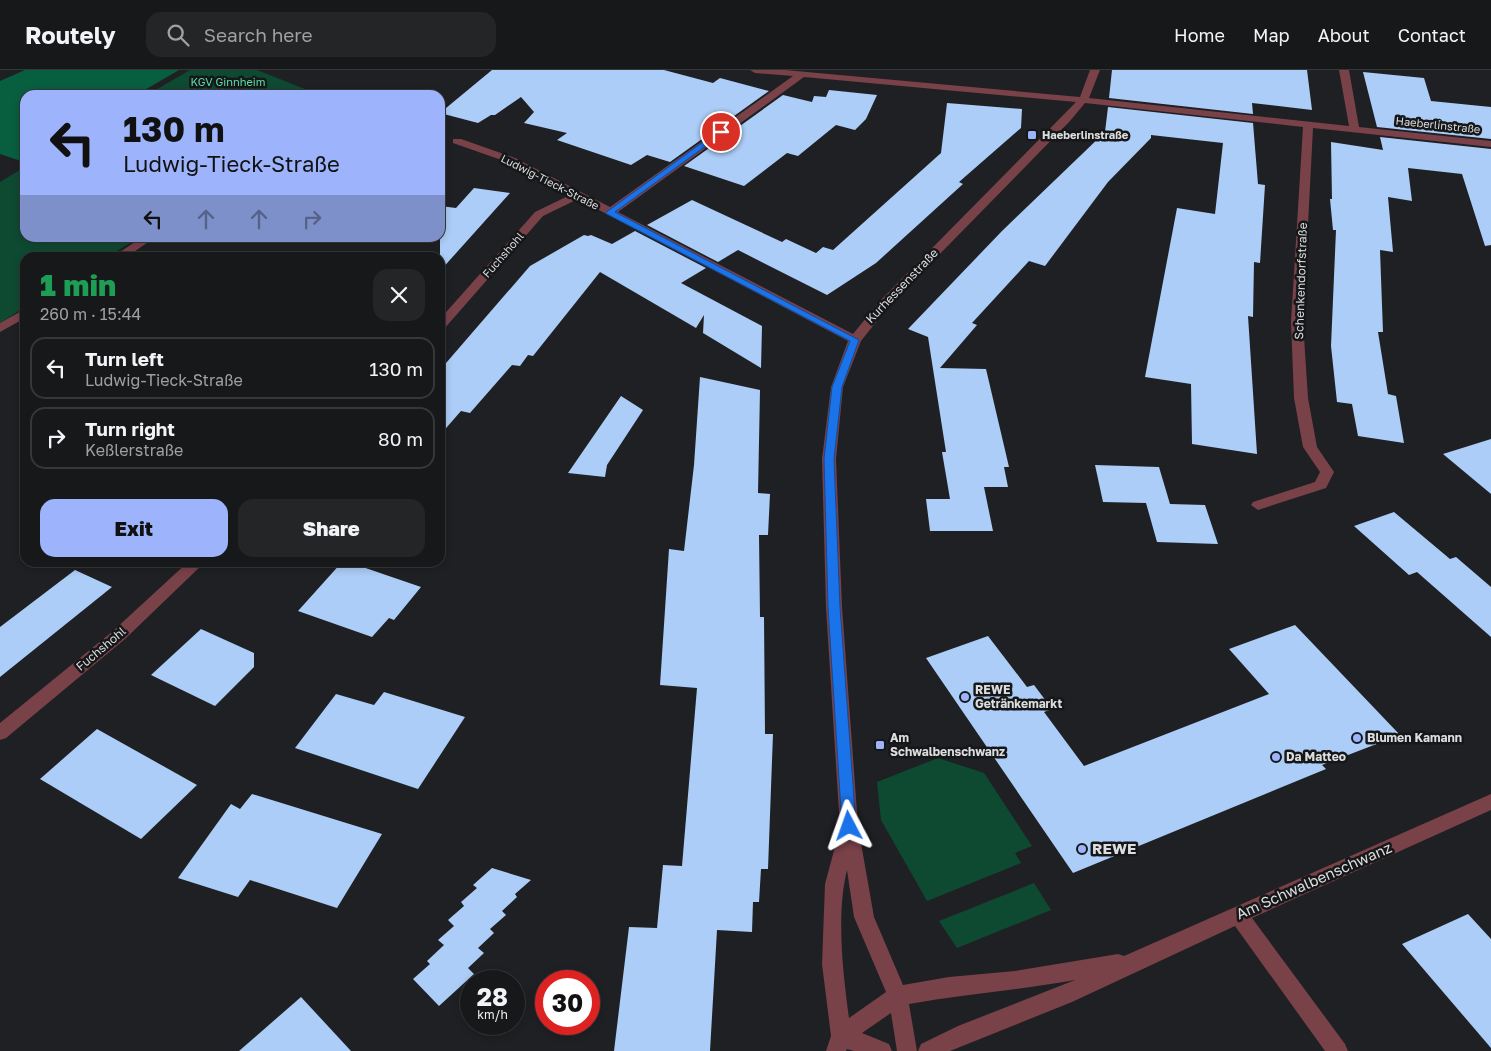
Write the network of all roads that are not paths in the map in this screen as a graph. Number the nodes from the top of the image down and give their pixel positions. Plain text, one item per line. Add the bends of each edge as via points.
1 (755, 70) edge
2 (1095, 70) edge
3 (1344, 70) edge
4 (801, 75) junction
5 (1084, 100) junction
6 (1308, 125) junction
7 (1354, 129) junction
8 (456, 141) dead end
9 (1491, 144) edge
10 (576, 196) junction
11 (609, 213) junction
12 (142, 242) edge
13 (126, 252) edge
14 (20, 316) edge
15 (445, 320) edge
16 (0, 328) edge
17 (855, 340) junction
18 (1258, 505) dead end
19 (193, 567) edge
20 (0, 733) edge
21 (1491, 802) edge
22 (849, 826) junction
23 (1238, 914) junction
24 (1137, 960) junction
25 (898, 996) junction
26 (838, 1044) edge
27 (882, 1051) edge
28 (907, 1051) edge
29 (928, 1051) edge
30 (1338, 1051) edge

1 - 4 street, Haeberlinstraße
2 - 5 street, Kurhessenstraße
3 - 7 street
4 - 5 street, Haeberlinstraße
4 - 11 street
5 - 6 street, Haeberlinstraße
5 - 17 street, Kurhessenstraße via 884,304
6 - 7 street, Haeberlinstraße
6 - 18 street, Schenkendorfstraße via 1297,322 1300,398 1310,447 1327,472 1321,484
7 - 9 street, Haeberlinstraße
8 - 10 street, Ludwig-Tieck-Straße via 511,160
10 - 11 street, Ludwig-Tieck-Straße
10 - 15 street, Fuchshohl via 539,214
11 - 17 street, Ludwig-Tieck-Straße
12 - 13 street
14 - 16 street
17 - 22 street, Kurhessenstraße via 837,387 829,459 834,607
19 - 20 street, Fuchshohl via 119,634
21 - 23 street, Am Schwalbenschwanz
22 - 25 street, Kurhessenstraße via 864,917
22 - 26 street, Kurhessenstraße via 834,884 832,964
23 - 24 street, Am Schwalbenschwanz
23 - 30 street
24 - 25 street, Am Schwalbenschwanz via 1015,982 949,987
24 - 29 street, Am Schwalbenschwanz via 1065,995
25 - 26 street, Am Schwalbenschwanz
25 - 28 street, Kurhessenstraße
26 - 27 street

